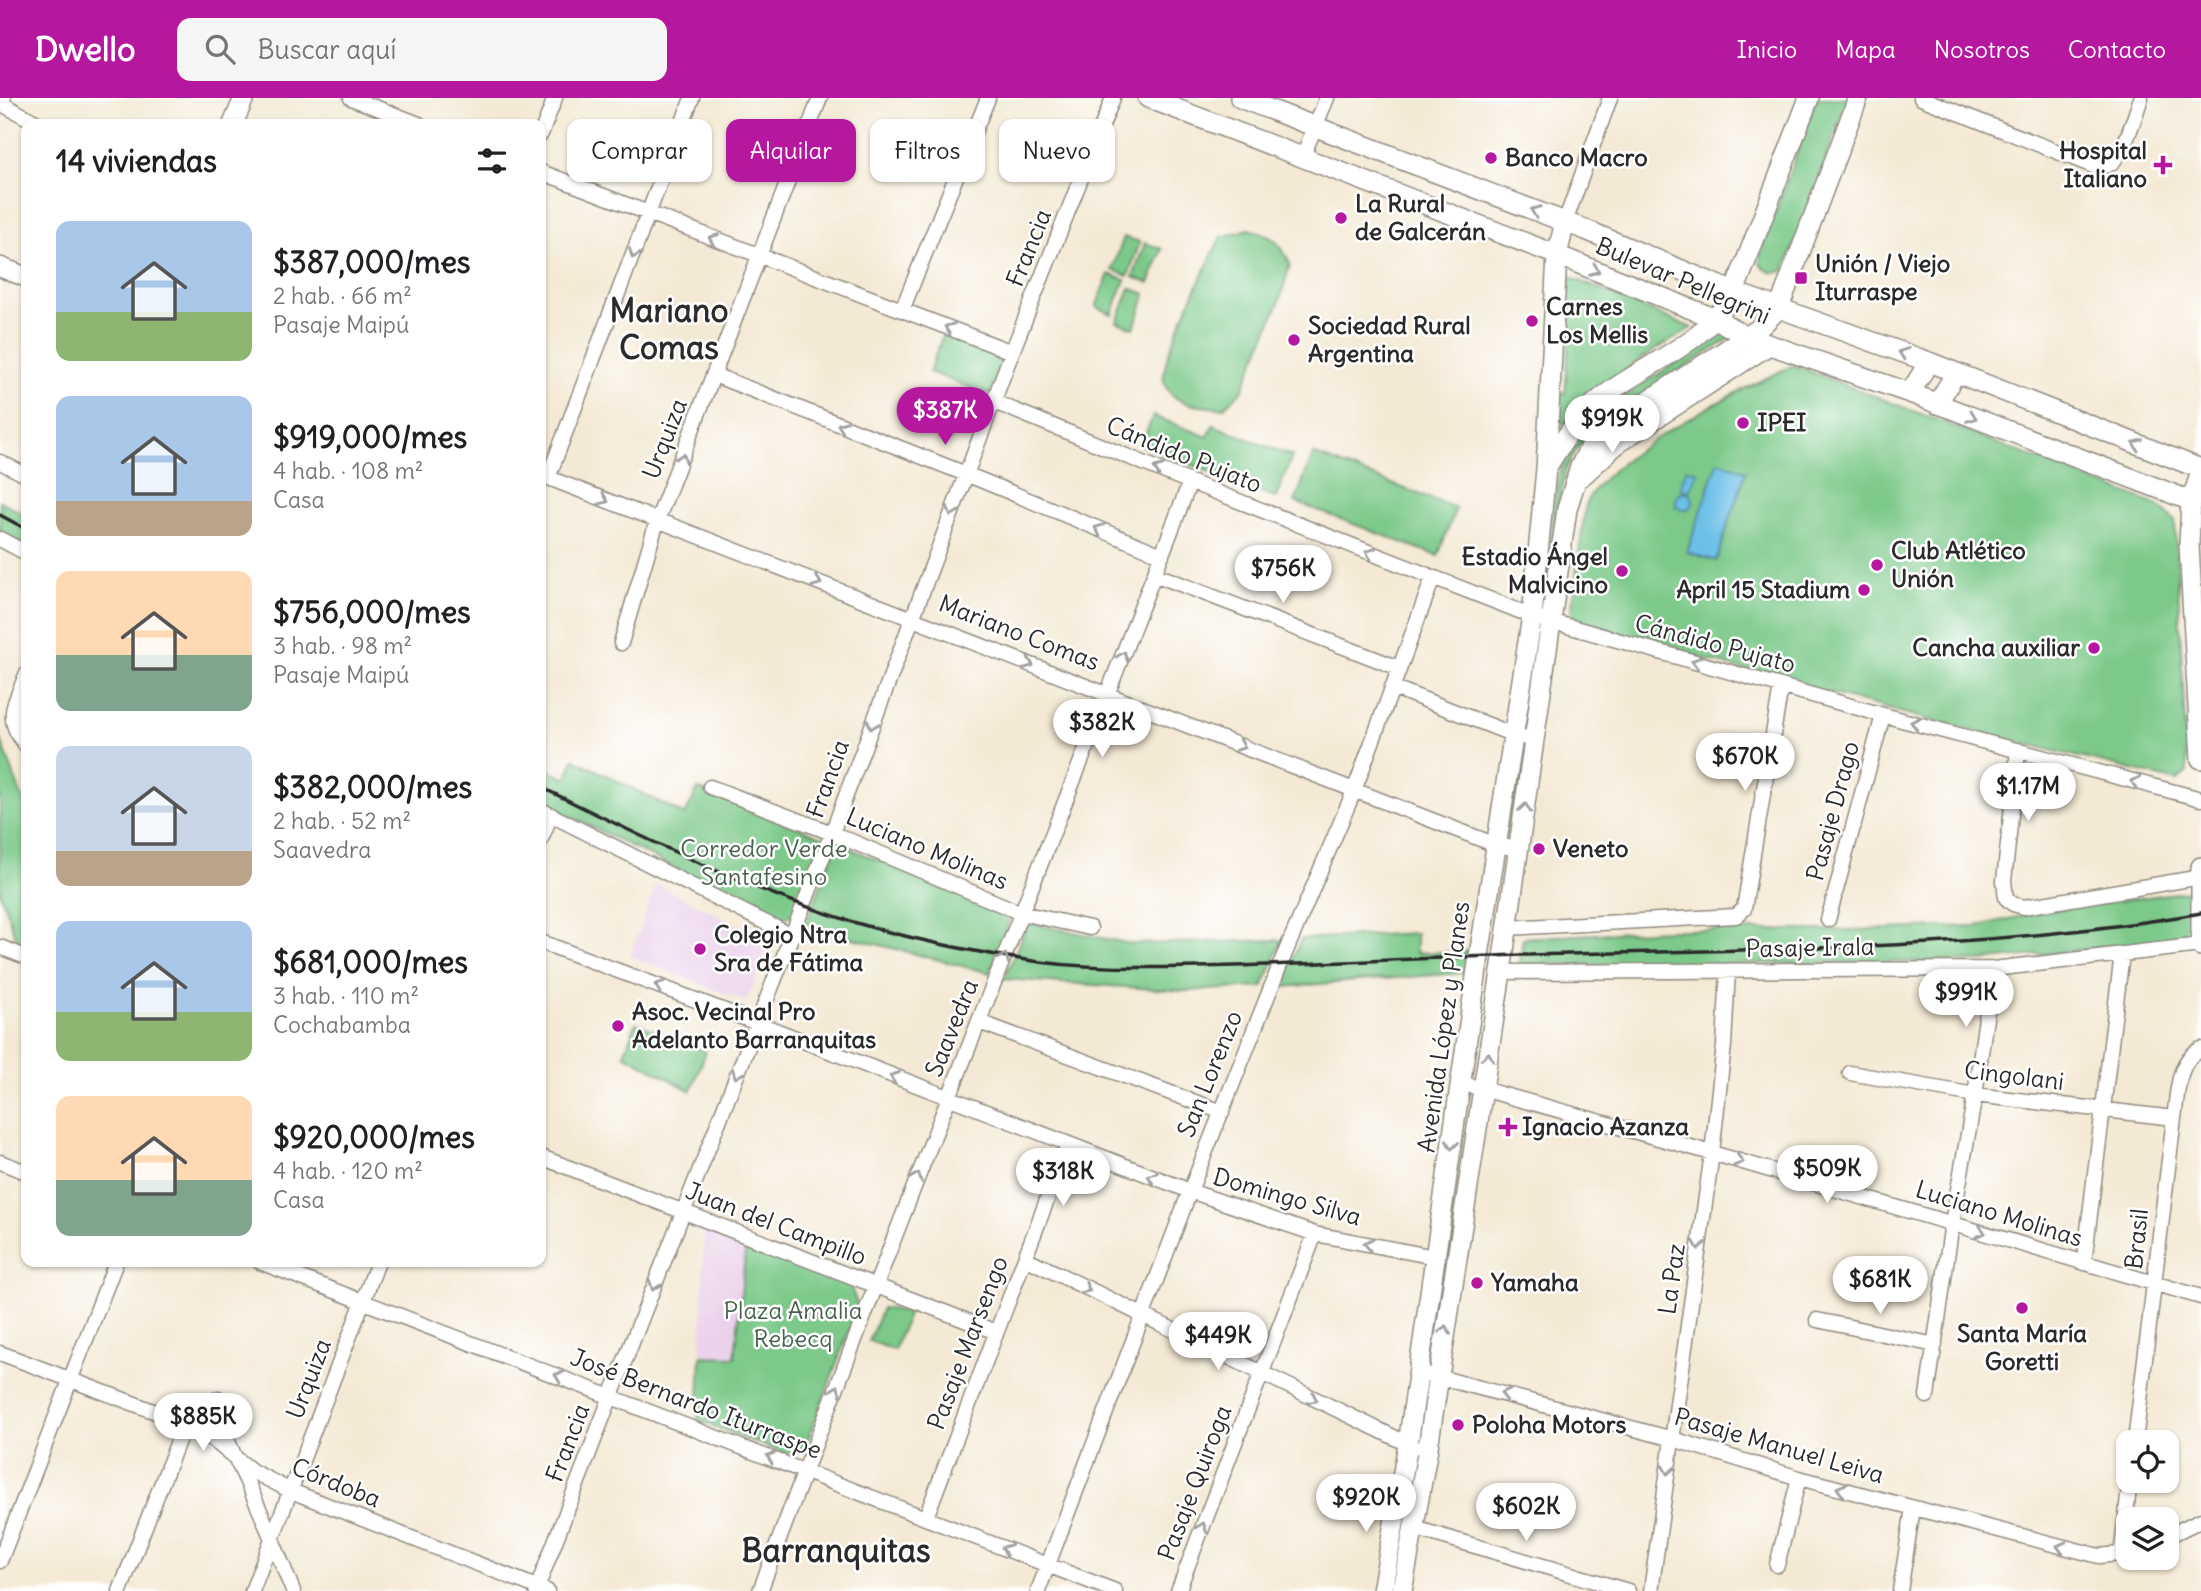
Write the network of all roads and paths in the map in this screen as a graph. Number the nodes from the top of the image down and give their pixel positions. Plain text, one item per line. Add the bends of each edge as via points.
1 (244, 98) edge
2 (351, 98) edge
3 (555, 98) edge
4 (692, 98) edge
5 (820, 98) edge
6 (988, 98) edge
7 (1113, 98) edge
8 (1148, 98) edge
9 (1240, 98) edge
10 (1327, 98) edge
11 (1610, 98) edge
12 (1809, 98) edge
13 (1858, 98) edge
14 (1921, 98) edge
15 (2141, 98) edge
16 (0, 100) edge
17 (31, 119) edge
18 (235, 119) edge
19 (406, 119) edge
20 (546, 121) edge
21 (1315, 127) junction
22 (1303, 158) junction
23 (546, 174) edge
24 (649, 214) junction
25 (1565, 222) junction
26 (1557, 255) junction
27 (758, 257) junction
28 (0, 267) edge
29 (21, 275) edge
30 (1734, 292) junction
31 (1779, 308) junction
32 (902, 310) junction
33 (1716, 319) junction
34 (1746, 337) junction
35 (1769, 345) junction
36 (1012, 352) junction
37 (1929, 362) junction
38 (1956, 373) junction
39 (714, 376) junction
40 (1910, 394) junction
41 (994, 402) junction
42 (1937, 404) junction
43 (0, 463) edge
44 (1546, 469) junction
45 (2201, 471) edge
46 (546, 472) edge
47 (21, 473) edge
48 (966, 474) junction
49 (546, 478) edge
50 (1190, 482) junction
51 (1575, 484) junction
52 (2196, 503) edge
53 (657, 521) junction
54 (0, 539) edge
55 (21, 550) edge
56 (1162, 555) junction
57 (1154, 574) junction
58 (1433, 578) junction
59 (1532, 616) junction
60 (912, 618) junction
61 (1552, 623) junction
62 (621, 643) dead end
63 (1399, 668) junction
64 (1781, 686) junction
65 (1392, 687) junction
66 (21, 688) edge
67 (1108, 695) junction
68 (1883, 715) junction
69 (0, 733) edge
70 (1514, 734) junction
71 (21, 739) edge
72 (1535, 740) junction
73 (21, 742) edge
74 (2018, 750) junction
75 (2201, 759) edge
76 (710, 786) dead end
77 (1354, 790) junction
78 (2201, 799) edge
79 (546, 813) edge
80 (832, 833) junction
81 (1496, 845) junction
82 (1519, 849) junction
83 (2201, 867) edge
84 (2201, 877) edge
85 (1021, 913) junction
86 (1828, 920) dead end
87 (1090, 928) dead end
88 (1507, 928) junction
89 (792, 936) junction
90 (546, 944) edge
91 (2201, 945) edge
92 (0, 947) edge
93 (2122, 954) junction
94 (21, 955) edge
95 (1993, 969) junction
96 (1728, 971) junction
97 (1501, 972) junction
98 (979, 1022) junction
99 (757, 1023) junction
100 (2201, 1049) edge
101 (1850, 1073) dead end
102 (1461, 1083) junction
103 (1483, 1088) junction
104 (1975, 1095) junction
105 (948, 1098) junction
106 (2105, 1110) junction
107 (1222, 1112) junction
108 (2174, 1118) junction
109 (1068, 1145) junction
110 (1712, 1153) junction
111 (546, 1159) edge
112 (0, 1162) edge
113 (21, 1170) edge
114 (1190, 1192) junction
115 (683, 1213) junction
116 (1952, 1223) junction
117 (1315, 1234) junction
118 (1436, 1257) junction
119 (1025, 1258) junction
120 (2084, 1263) junction
121 (114, 1267) edge
122 (274, 1267) edge
123 (376, 1267) edge
124 (2155, 1284) junction
125 (874, 1285) junction
126 (2201, 1297) edge
127 (363, 1300) junction
128 (1143, 1316) junction
129 (1817, 1320) dead end
130 (996, 1332) junction
131 (1935, 1345) junction
132 (0, 1353) edge
133 (1260, 1373) junction
134 (1428, 1374) junction
135 (69, 1379) junction
136 (611, 1396) junction
137 (1927, 1396) dead end
138 (218, 1398) dead end
139 (185, 1423) junction
140 (2137, 1430) edge
141 (1673, 1439) junction
142 (1408, 1444) junction
143 (1427, 1454) junction
144 (236, 1457) junction
145 (806, 1471) junction
146 (1799, 1478) junction
147 (1401, 1489) junction
148 (290, 1491) junction
149 (1913, 1508) junction
150 (926, 1517) junction
151 (2201, 1520) edge
152 (1414, 1528) junction
153 (2179, 1531) edge
154 (271, 1542) junction
155 (2116, 1555) edge
156 (0, 1562) edge
157 (1047, 1565) junction
158 (1777, 1565) dead end
159 (541, 1590) edge
160 (120, 1591) edge
161 (252, 1591) edge
162 (293, 1591) edge
163 (760, 1591) edge
164 (1038, 1591) edge
165 (1115, 1591) edge
166 (1178, 1591) edge
167 (1369, 1591) edge
168 (1382, 1591) edge
169 (1402, 1591) edge
170 (1628, 1591) edge
171 (1651, 1591) edge
172 (1900, 1591) edge

1 - 18 main road
2 - 19 street
3 - 20 street
4 - 24 street
5 - 27 street, Urquiza
6 - 32 street
7 - 36 street, Francia
8 - 22 main road, Bulevar Pellegrini
9 - 21 main road, Bulevar Pellegrini
10 - 21 street
11 - 25 street
12 - 30 main road, Avenida López y Planes
13 - 31 main road
14 - 15 street via 2096,167 2109,165 2116,158
16 - 17 street
21 - 22 street
25 -> 21 main road, Bulevar Pellegrini
22 - 26 main road, Bulevar Pellegrini
23 - 24 street
27 -> 24 street
24 -> 46 street
25 - 26 main road
25 - 30 main road, Bulevar Pellegrini
26 -> 33 main road, Bulevar Pellegrini
26 - 44 main road, Avenida López y Planes
27 - 32 street
27 - 39 street, Urquiza
28 - 29 main road
30 - 31 main road, Bulevar Pellegrini
30 - 33 main road, Avenida López y Planes
31 - 34 main road, Avenida López y Planes
37 -> 31 main road, Bulevar Pellegrini
36 -> 32 street
33 - 34 main road, Bulevar Pellegrini
33 - 44 main road, Avenida López y Planes via 1593,405 1564,437
34 - 35 main road, Bulevar Pellegrini
34 - 51 main road, Avenida López y Planes via 1626,415 1589,449
35 - 40 main road, Bulevar Pellegrini
35 - 51 main road, Avenida López y Planes via 1619,442
36 - 41 street, Francia
37 - 38 main road, Bulevar Pellegrini
37 - 40 main road
38 - 42 main road
45 -> 38 main road, Bulevar Pellegrini
48 -> 39 street
53 -> 39 street, Urquiza
40 - 42 main road, Bulevar Pellegrini
41 - 48 street, Francia
50 -> 41 street, Cándido Pujato
42 -> 52 main road, Bulevar Pellegrini
43 - 47 street
44 - 59 main road, Avenida López y Planes
45 - 52 main road
56 -> 48 street
48 -> 60 street, Francia
49 -> 53 street, Mariano Comas
50 - 56 street, Saavedra
58 -> 50 street, Cándido Pujato
51 - 61 main road, Avenida López y Planes via 1560,547
52 - 75 main road via 2189,545
53 -> 60 street, Mariano Comas
53 - 62 street, Urquiza
54 - 55 street
56 - 57 street, Saavedra
57 - 63 street
67 -> 57 street, Saavedra
58 - 59 street, Cándido Pujato
58 - 63 street, San Lorenzo
59 - 61 street, Cándido Pujato
59 - 70 main road, Avenida López y Planes
60 -> 67 street, Mariano Comas
60 -> 80 street, Francia
64 -> 61 street, Cándido Pujato
61 - 72 main road, Avenida López y Planes
63 - 65 street, San Lorenzo
64 - 68 street, Cándido Pujato
64 - 88 street, Pasaje Irala via 1744,909 1736,916
65 - 70 street
65 - 77 street, San Lorenzo
66 - 71 street via 12,712 15,732
67 -> 77 street, Mariano Comas
67 - 85 street, Saavedra
74 -> 68 street, Cándido Pujato
68 - 86 street, Pasaje Drago
69 - 73 street
70 - 72 street
70 - 81 main road, Avenida López y Planes
82 -> 72 main road, Avenida López y Planes
78 -> 74 street, Cándido Pujato
74 - 84 street via 2004,881 2006,898 2014,904 2024,907
76 - 80 street, Luciano Molinas
77 - 81 street, Mariano Comas
77 - 107 street, San Lorenzo
79 - 89 street
80 - 85 street, Luciano Molinas
80 - 89 street, Francia
81 - 82 street, Mariano Comas
81 - 102 main road, Avenida López y Planes
82 - 88 main road, Avenida López y Planes
83 - 84 main road
84 - 91 main road
85 - 87 street, Luciano Molinas
98 -> 85 street, Saavedra
88 - 97 main road, Avenida López y Planes
89 - 99 street, Francia
99 -> 90 street, Domingo Silva
91 - 93 street, Pasaje Irala
92 - 94 street
93 - 95 street, Pasaje Irala
93 - 106 street
95 - 96 street, Pasaje Irala
95 - 104 street
96 - 97 street, Pasaje Irala
96 - 110 street, La Paz
103 -> 97 main road, Avenida López y Planes
98 - 105 street, Saavedra
98 - 107 street
105 -> 99 street, Domingo Silva
99 -> 115 street, Francia
100 - 108 street, Brasil via 2182,1068
101 - 104 street, Cingolani
102 - 103 street, Luciano Molinas
102 -> 118 main road, Avenida López y Planes
103 - 110 street, Luciano Molinas
134 -> 103 main road, Avenida López y Planes
104 - 106 street, Cingolani
104 - 116 street
105 - 109 street, Domingo Silva
125 -> 105 street, Saavedra
106 - 108 street, Cingolani
106 - 120 street
107 - 114 street, San Lorenzo
108 - 124 street, Brasil
114 -> 109 street, Domingo Silva
109 - 119 street, Pasaje Marsengo
110 -> 116 street, Luciano Molinas
110 -> 141 street, La Paz
111 - 115 street, Juan del Campillo
112 - 113 street
114 - 117 street, Domingo Silva
114 - 128 street, San Lorenzo
115 - 125 street, Juan del Campillo
115 -> 136 street, Francia
116 -> 120 street, Luciano Molinas
116 - 131 street
118 -> 117 street, Domingo Silva
117 - 133 street, Pasaje Quiroga
118 - 134 main road, Avenida López y Planes
119 -> 128 street
119 - 130 street, Pasaje Marsengo
120 - 124 street, Luciano Molinas
121 - 135 street
122 - 127 street, José Bernardo Iturraspe
123 - 127 street, Urquiza
124 - 126 street, Luciano Molinas
124 - 140 street, Brasil
125 - 130 street, Juan del Campillo
145 -> 125 street, Saavedra
136 -> 127 street, José Bernardo Iturraspe
127 - 148 street, Urquiza
128 - 133 street
128 - 157 street, San Lorenzo
129 - 131 street
130 - 150 street, Pasaje Marsengo
131 - 137 street
132 - 135 street, Córdoba
133 -> 142 street
166 -> 133 street, Pasaje Quiroga
141 -> 134 street, Pasaje Manuel Leiva
134 - 142 main road, Avenida López y Planes
134 - 143 main road, Avenida López y Planes
135 - 139 street, Córdoba
135 - 156 street
145 -> 136 street, José Bernardo Iturraspe
136 - 159 street, Francia
138 - 144 street via 221,1425
139 - 144 street, Córdoba
139 - 160 street
141 - 146 street, Pasaje Manuel Leiva
141 -> 171 street, La Paz
142 - 143 street
142 - 147 main road, Avenida López y Planes
143 - 152 main road, Avenida López y Planes
144 - 148 street, Córdoba
144 - 154 street
145 - 150 street, José Bernardo Iturraspe
145 - 163 street, Saavedra
149 -> 146 street, Pasaje Manuel Leiva
146 - 158 street
147 - 167 main road
147 - 168 main road, Avenida López y Planes
148 - 154 street, Urquiza
148 - 159 street, Córdoba
155 -> 149 street, Pasaje Manuel Leiva via 2099,1556
149 - 172 street
157 -> 150 street, José Bernardo Iturraspe
151 - 153 street
152 - 169 main road, Avenida López y Planes
152 - 170 street
154 - 161 street, Urquiza
154 - 162 street
157 - 164 street, San Lorenzo
157 - 165 street, José Bernardo Iturraspe

